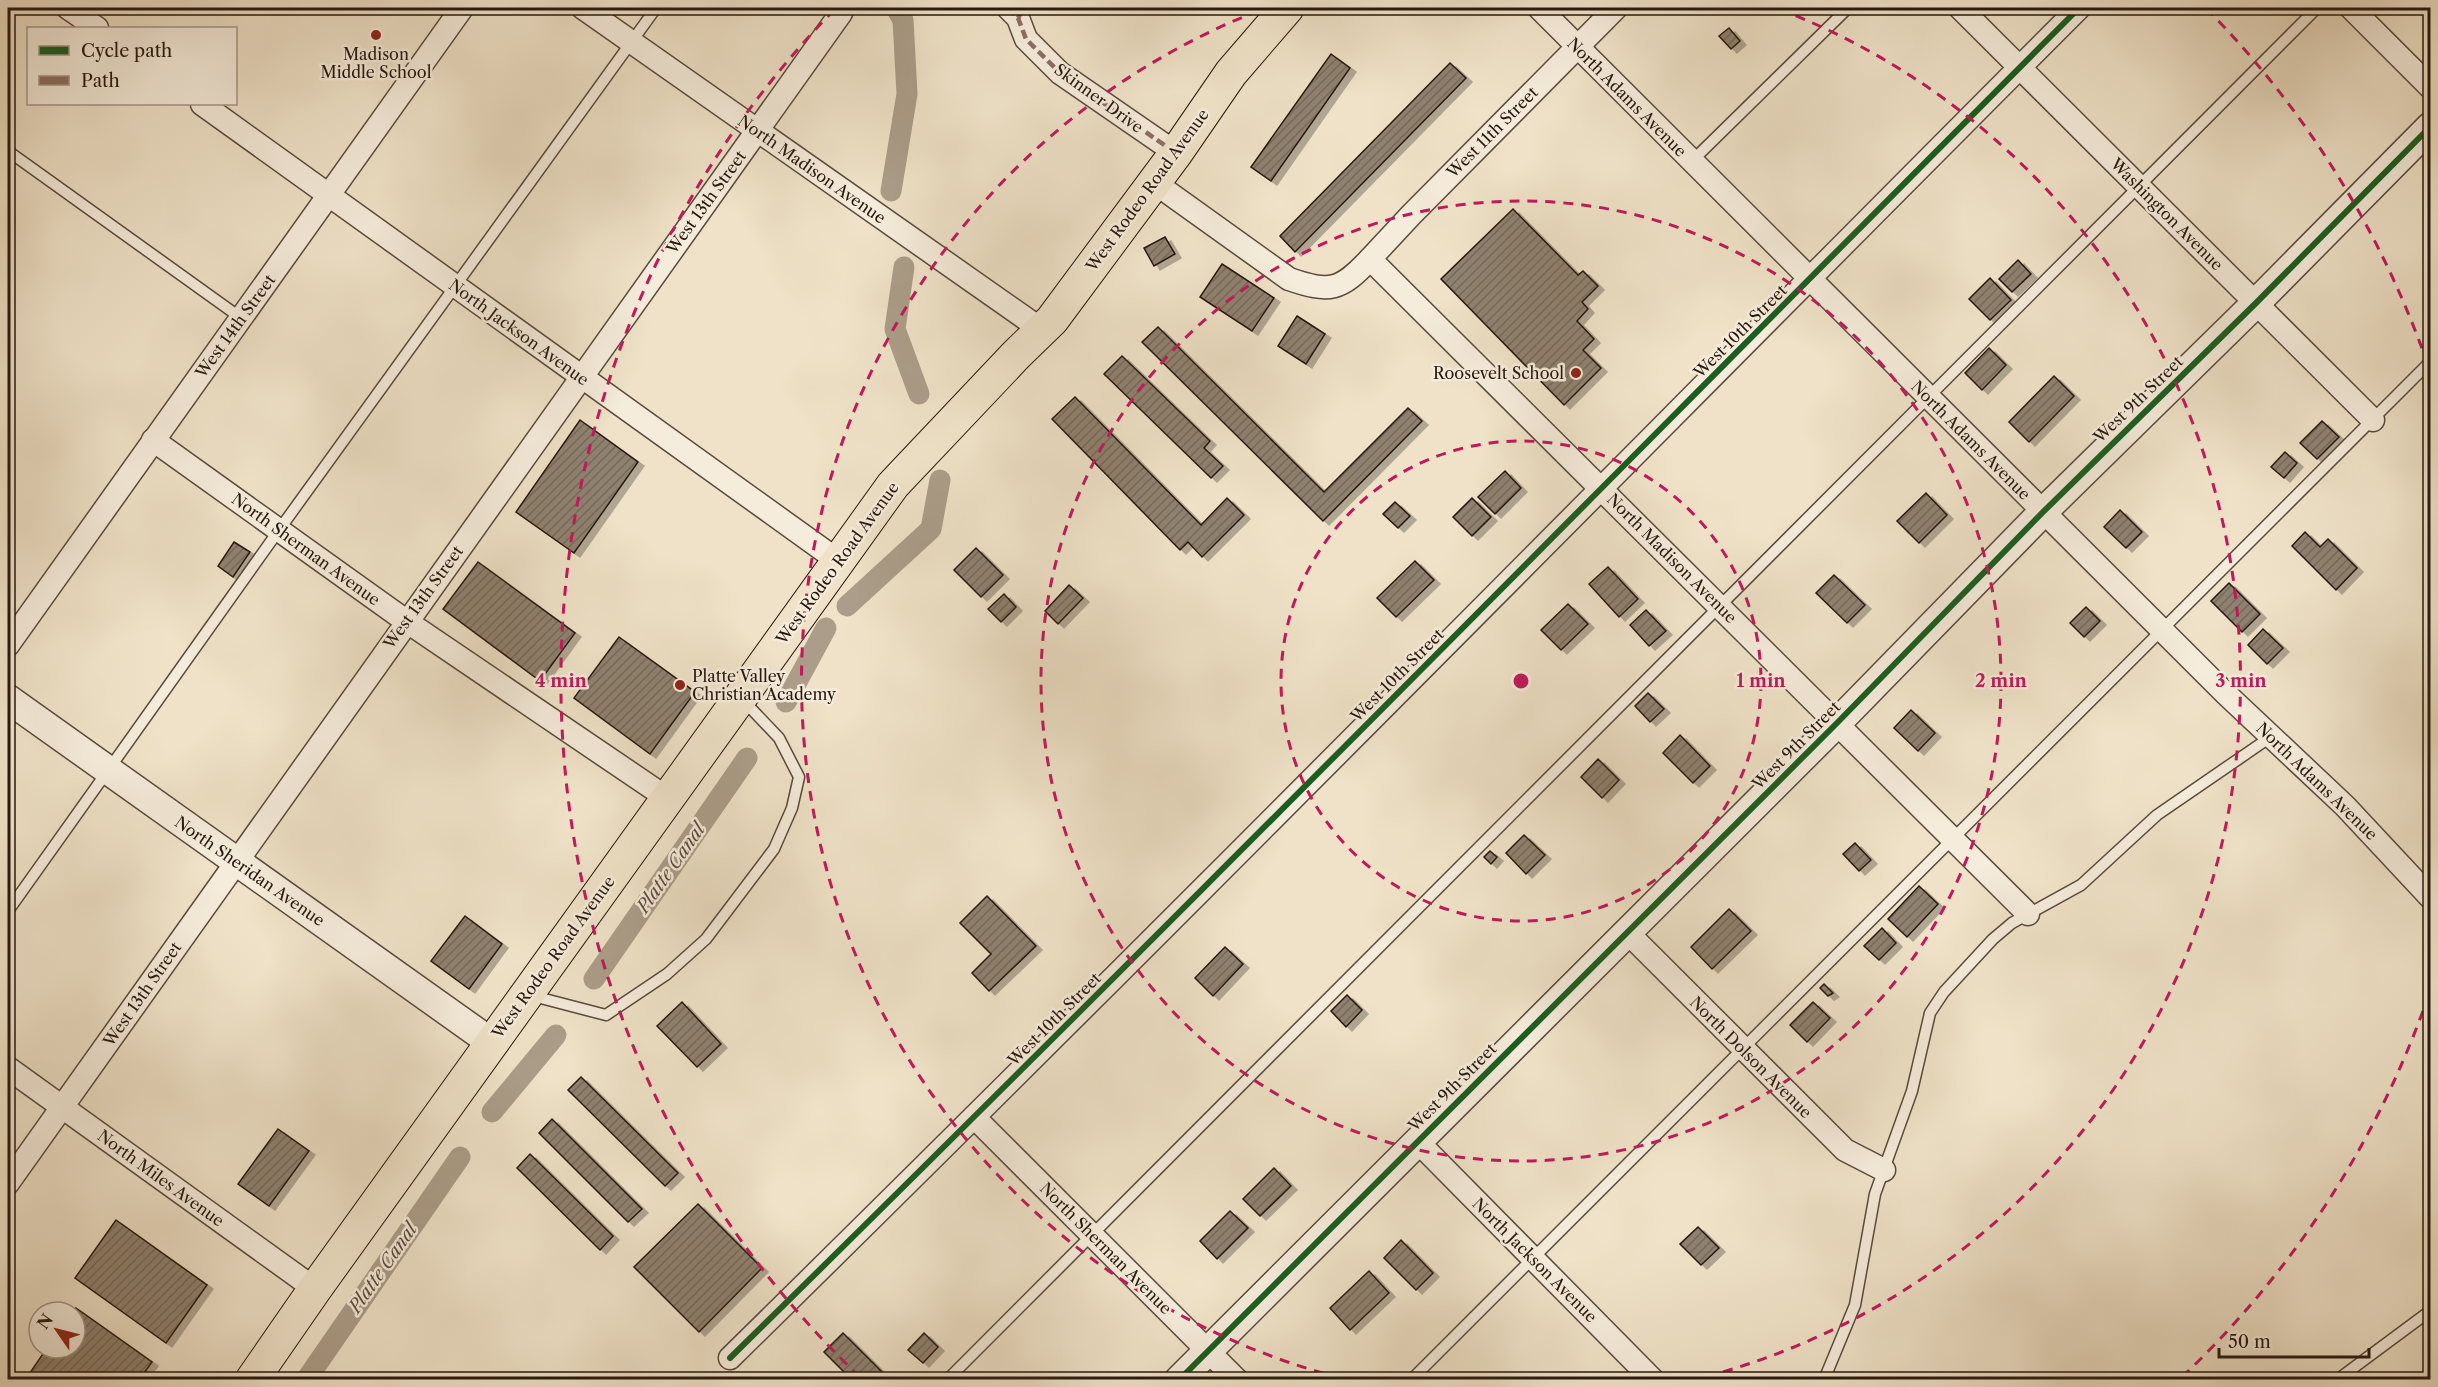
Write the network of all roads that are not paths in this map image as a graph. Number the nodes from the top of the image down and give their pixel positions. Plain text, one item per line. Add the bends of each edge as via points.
1 (68, 8) edge
2 (462, 8) edge
3 (583, 8) edge
4 (656, 8) edge
5 (1287, 8) edge
6 (1539, 8) edge
7 (1616, 8) edge
8 (1848, 8) edge
9 (1960, 8) edge
10 (2079, 8) edge
11 (2317, 8) edge
12 (2351, 8) edge
13 (1017, 11) edge
14 (841, 13) dead end
15 (96, 27) edge
16 (632, 42) junction
17 (1577, 47) junction
18 (2020, 67) junction
19 (2430, 87) edge
20 (203, 105) edge
21 (2430, 127) edge
22 (758, 130) junction
23 (8, 151) edge
24 (1176, 153) junction
25 (1692, 161) junction
26 (1155, 183) junction
27 (2138, 186) junction
28 (329, 195) junction
29 (1370, 259) junction
30 (1810, 279) junction
31 (456, 286) junction
32 (2256, 303) junction
33 (241, 318) junction
34 (1042, 330) junction
35 (2430, 362) edge
36 (581, 376) junction
37 (1928, 396) junction
38 (2373, 420) junction
39 (153, 440) junction
40 (1602, 489) junction
41 (2043, 512) junction
42 (279, 530) junction
43 (837, 560) junction
44 (1719, 605) junction
45 (406, 621) junction
46 (2163, 631) junction
47 (8, 645) edge
48 (740, 697) junction
49 (8, 699) edge
50 (1837, 723) junction
51 (2272, 735) junction
52 (108, 770) junction
53 (667, 798) junction
54 (1954, 839) junction
55 (236, 861) junction
56 (2430, 897) edge
57 (8, 911) edge
58 (2028, 915) junction
59 (1627, 932) junction
60 (527, 994) junction
61 (492, 1043) junction
62 (1742, 1049) junction
63 (8, 1068) edge
64 (62, 1107) junction
65 (974, 1118) junction
66 (1417, 1141) junction
67 (1884, 1170) junction
68 (8, 1184) edge
69 (1092, 1234) junction
70 (1532, 1258) junction
71 (315, 1289) junction
72 (2430, 1311) edge
73 (1208, 1350) junction
74 (730, 1358) dead end
75 (252, 1380) edge
76 (947, 1380) edge
77 (1179, 1380) edge
78 (1238, 1380) edge
79 (1411, 1380) edge
80 (1653, 1380) edge
81 (1824, 1380) edge
82 (2337, 1380) edge

1 - 15 street
2 - 28 street, West 14th Street
3 - 16 street, North Madison Avenue
4 - 16 lane
5 - 24 main road, West Rodeo Road Avenue via 1231,73
6 - 17 street, North Adams Avenue
7 - 17 street, West 11th Street
8 - 25 lane
9 - 18 street, Washington Avenue
10 - 18 street, West 10th Street
11 - 27 lane
12 - 19 street
13 - 24 street, Skinner Drive via 1026,39 1060,73
14 - 22 street, West 13th Street
16 - 22 street, North Madison Avenue
16 - 31 lane
17 - 25 street, North Adams Avenue
17 - 29 street, West 11th Street
18 - 27 street, Washington Avenue
18 - 30 street, West 10th Street
20 - 28 street, North Jackson Avenue
21 - 32 street, West 9th Street
22 - 34 street, North Madison Avenue
22 - 36 street, West 13th Street
23 - 33 lane
24 - 26 main road, West Rodeo Road Avenue
25 - 30 street, North Adams Avenue
26 - 29 street via 1289,279 1315,288 1335,288
26 - 34 main road, West Rodeo Road Avenue
27 - 32 street, Washington Avenue
27 - 37 lane
28 - 31 street, North Jackson Avenue
28 - 33 street, West 14th Street
29 - 40 street, North Madison Avenue
30 - 37 street, North Adams Avenue
30 - 40 street, West 10th Street
31 - 36 street, North Jackson Avenue
31 - 42 lane
32 - 38 street, Washington Avenue
32 - 41 street, West 9th Street
33 - 39 street, West 14th Street
34 - 43 main road, West Rodeo Road Avenue via 893,485
35 - 38 lane
36 - 43 street, North Jackson Avenue
36 - 45 street, West 13th Street
37 - 41 street, North Adams Avenue
37 - 44 lane
38 - 46 lane
39 - 42 street, North Sherman Avenue
39 - 47 street, West 14th Street
40 - 44 street, North Madison Avenue
40 - 65 street, West 10th Street
41 - 46 street, North Adams Avenue
41 - 50 street, West 9th Street
42 - 45 street, North Sherman Avenue
42 - 52 lane
43 - 48 main road, West Rodeo Road Avenue
44 - 50 street, North Madison Avenue
44 - 69 lane
45 - 53 street, North Sherman Avenue
45 - 55 street, West 13th Street
46 - 51 street, North Adams Avenue
46 - 54 lane
48 - 53 main road, West Rodeo Road Avenue
48 - 60 lane via 779,738 799,777 792,808 774,849 706,939 667,975 606,1015
49 - 52 street, North Sheridan Avenue
50 - 54 street, North Madison Avenue
50 - 59 street, West 9th Street
51 - 56 street, North Adams Avenue
51 - 58 lane via 2157,815 2081,885
52 - 55 street, North Sheridan Avenue
52 - 57 lane
53 - 60 main road, West Rodeo Road Avenue
54 - 58 street, North Madison Avenue
54 - 62 lane
55 - 61 street, North Sheridan Avenue
55 - 64 street, West 13th Street
58 - 67 lane via 1993,939 1930,1013 1912,1091
59 - 62 street, North Dolson Avenue
59 - 66 street, West 9th Street
60 - 61 main road, West Rodeo Road Avenue
61 - 71 main road, West Rodeo Road Avenue
62 - 67 street, North Dolson Avenue via 1845,1150
62 - 70 lane
63 - 64 street, North Miles Avenue
64 - 68 street, West 13th Street
64 - 71 street, North Miles Avenue
65 - 69 street, North Sherman Avenue
65 - 74 street, West 10th Street
66 - 70 street, North Jackson Avenue
66 - 73 street, West 9th Street
67 - 81 lane via 1875,1194 1855,1305
69 - 73 street, North Sherman Avenue
69 - 76 lane
70 - 79 lane
70 - 80 street, North Jackson Avenue
71 - 75 main road, West Rodeo Road Avenue
72 - 82 lane
73 - 77 street, West 9th Street
73 - 78 street, North Sherman Avenue

